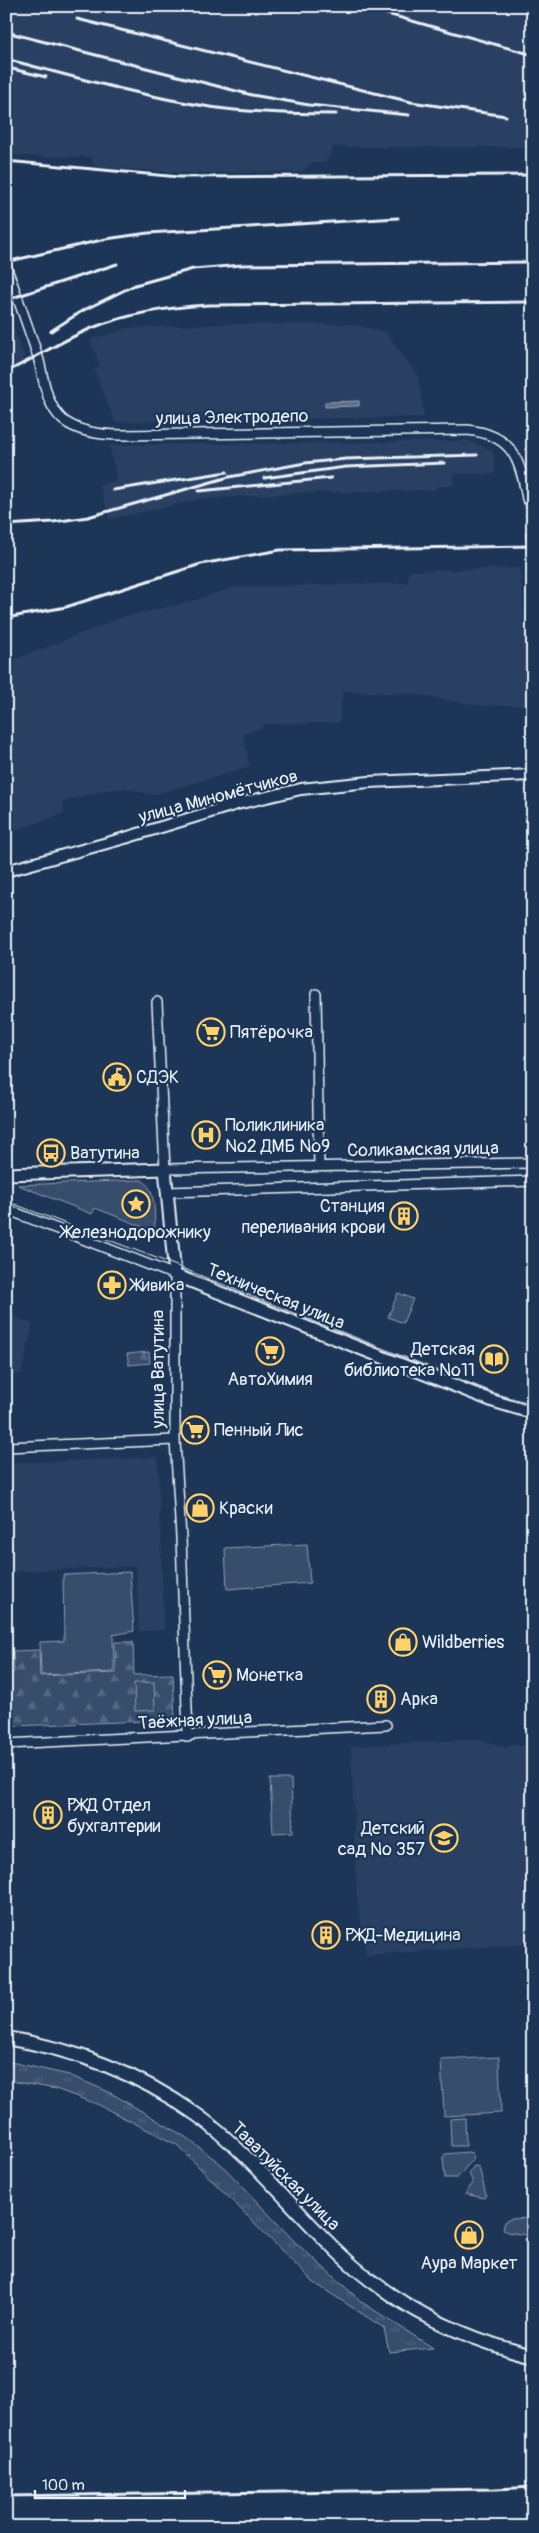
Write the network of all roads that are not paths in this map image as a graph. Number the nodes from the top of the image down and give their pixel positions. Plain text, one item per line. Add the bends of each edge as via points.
1 (6, 266) edge
2 (527, 499) tunnel mouth
3 (531, 535) dead end
4 (533, 546) edge
5 (533, 775) edge
6 (6, 871) edge
7 (316, 994) dead end
8 (157, 1002) dead end
9 (533, 1163) edge
10 (319, 1167) junction
11 (164, 1169) junction
12 (6, 1174) edge
13 (533, 1181) edge
14 (167, 1192) junction
15 (6, 1209) edge
16 (175, 1275) junction
17 (533, 1413) edge
18 (175, 1440) junction
19 (6, 1447) edge
20 (386, 1725) dead end
21 (188, 1737) junction
22 (6, 1744) edge
23 (6, 2038) edge
24 (533, 2356) edge

1 - 2 street, улица Электродепо via 38,357 46,390 54,409 70,424 94,432 122,435 482,431 493,434 509,448 520,469
3 - 4 street
5 - 6 street, улица Миномётчиков via 301,789 237,804
7 - 10 street
8 - 11 street, улица Ватутина
9 - 10 street, Соликамская улица
10 - 11 street, Соликамская улица
11 - 12 main road
11 - 14 main road, улица Ватутина
13 - 14 street, Соликамская улица
14 - 16 main road, улица Ватутина
15 - 16 street
16 - 17 main road, Техническая улица via 493,1401
16 - 18 street, улица Ватутина
18 - 19 street
18 - 21 street, улица Ватутина
20 - 21 street, Таёжная улица
21 - 22 street, Таёжная улица
23 - 24 main road, Таватуйская улица via 50,2046 104,2064 153,2087 198,2116 230,2143 341,2256 382,2289 451,2328 498,2347

